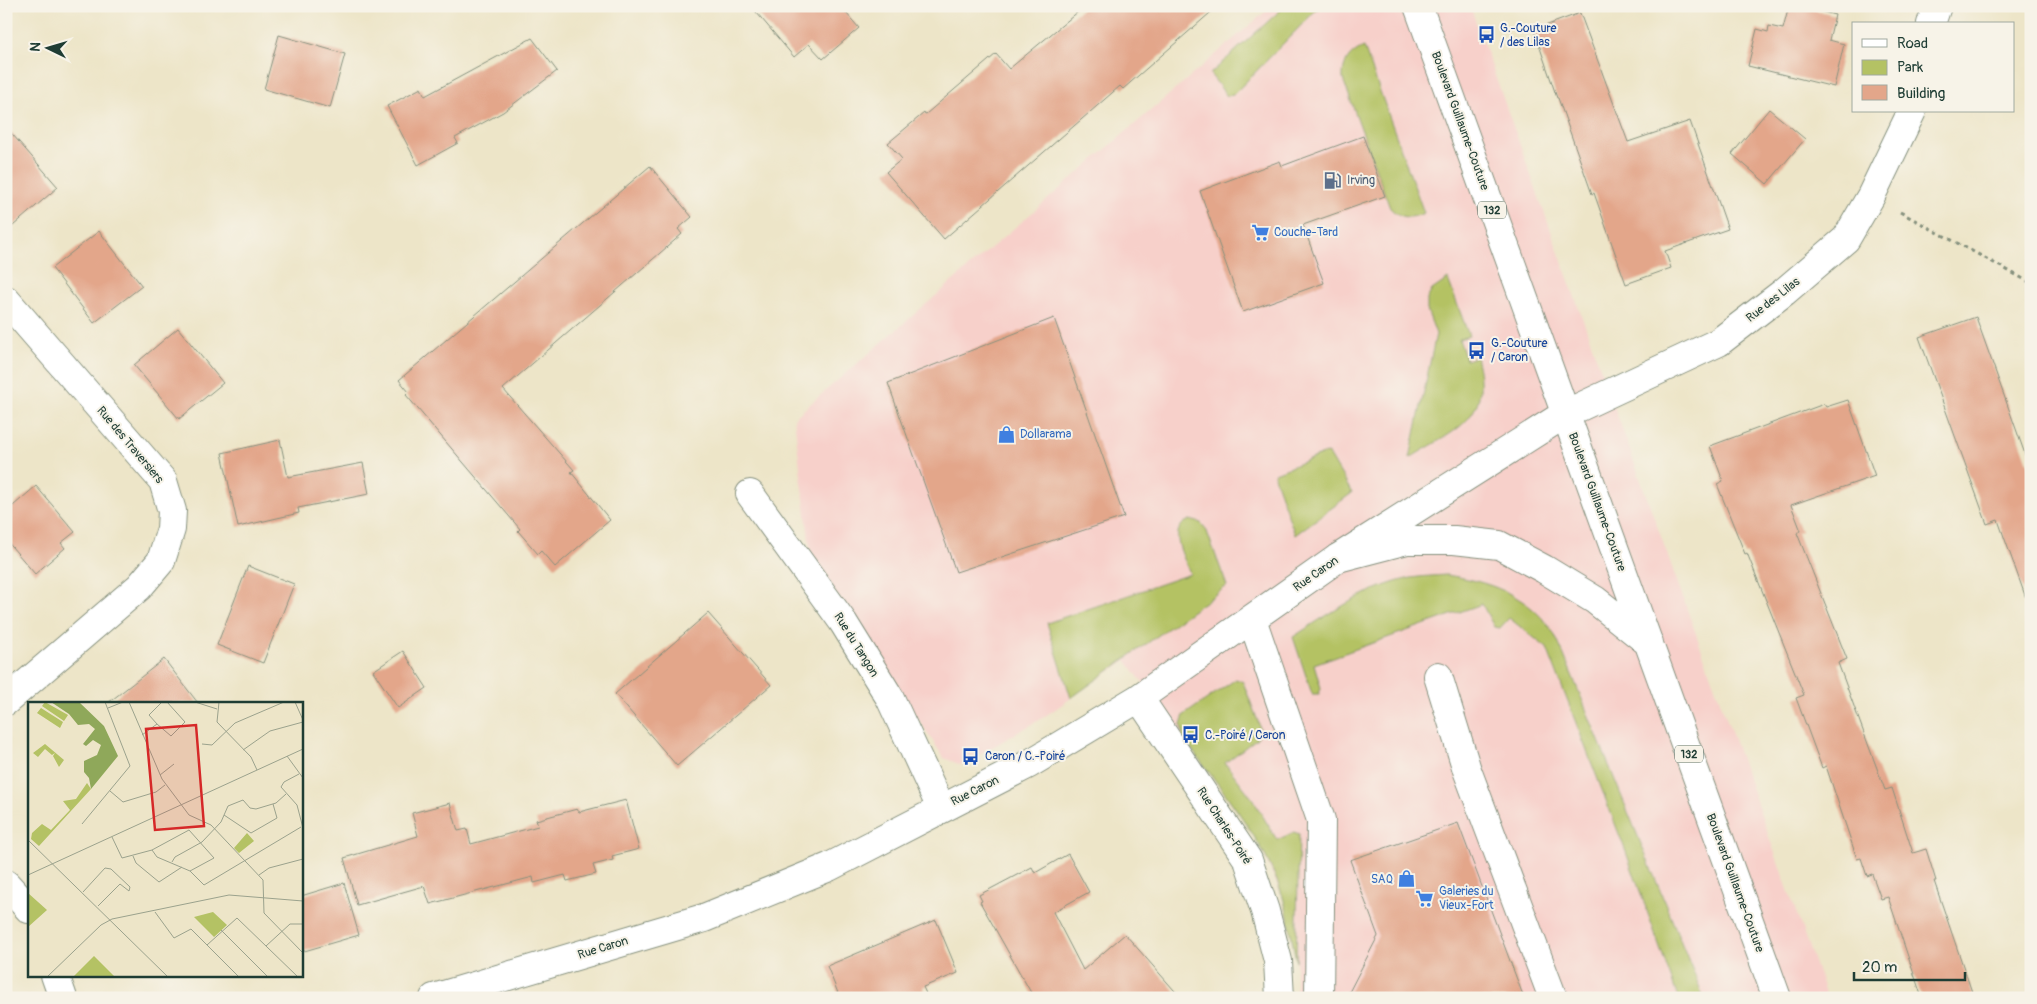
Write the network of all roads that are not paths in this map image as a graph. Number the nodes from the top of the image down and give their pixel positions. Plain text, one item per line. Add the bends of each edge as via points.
1 (1418, 6) edge
2 (1937, 6) edge
3 (1932, 22) edge
4 (1912, 112) edge
5 (6, 300) edge
6 (1565, 414) junction
7 (750, 494) dead end
8 (1338, 558) junction
9 (1252, 619) junction
10 (1649, 644) junction
11 (1438, 676) dead end
12 (1139, 698) junction
13 (6, 701) edge
14 (941, 808) junction
15 (6, 884) edge
16 (28, 908) edge
17 (55, 976) edge
18 (63, 998) edge
19 (434, 998) edge
20 (1280, 998) edge
21 (1319, 998) edge
22 (1553, 998) edge
23 (1777, 998) edge

1 - 6 street, Boulevard Guillaume-Couture / 132
2 - 3 street
4 - 6 street, Rue des Lilas via 1871,196 1846,239 1719,342
5 - 13 street, Rue des Traversiers via 163,481 172,511 172,529 161,561 139,586
6 - 8 street, Rue Caron
6 - 10 street, Boulevard Guillaume-Couture / 132
7 - 14 street, Rue du Tangon via 843,622 890,698
8 - 9 street, Rue Caron
8 - 10 street via 1407,540 1454,540 1498,545 1595,600
9 - 12 street, Rue Caron
9 - 21 street via 1321,820
10 - 23 street, Boulevard Guillaume-Couture / 132
11 - 22 street via 1467,770
12 - 14 street, Rue Caron via 1029,764
12 - 20 street, Rue Charles-Poiré via 1248,860 1278,961
14 - 19 street, Rue Caron via 829,867 704,918
15 - 16 street
17 - 18 street

